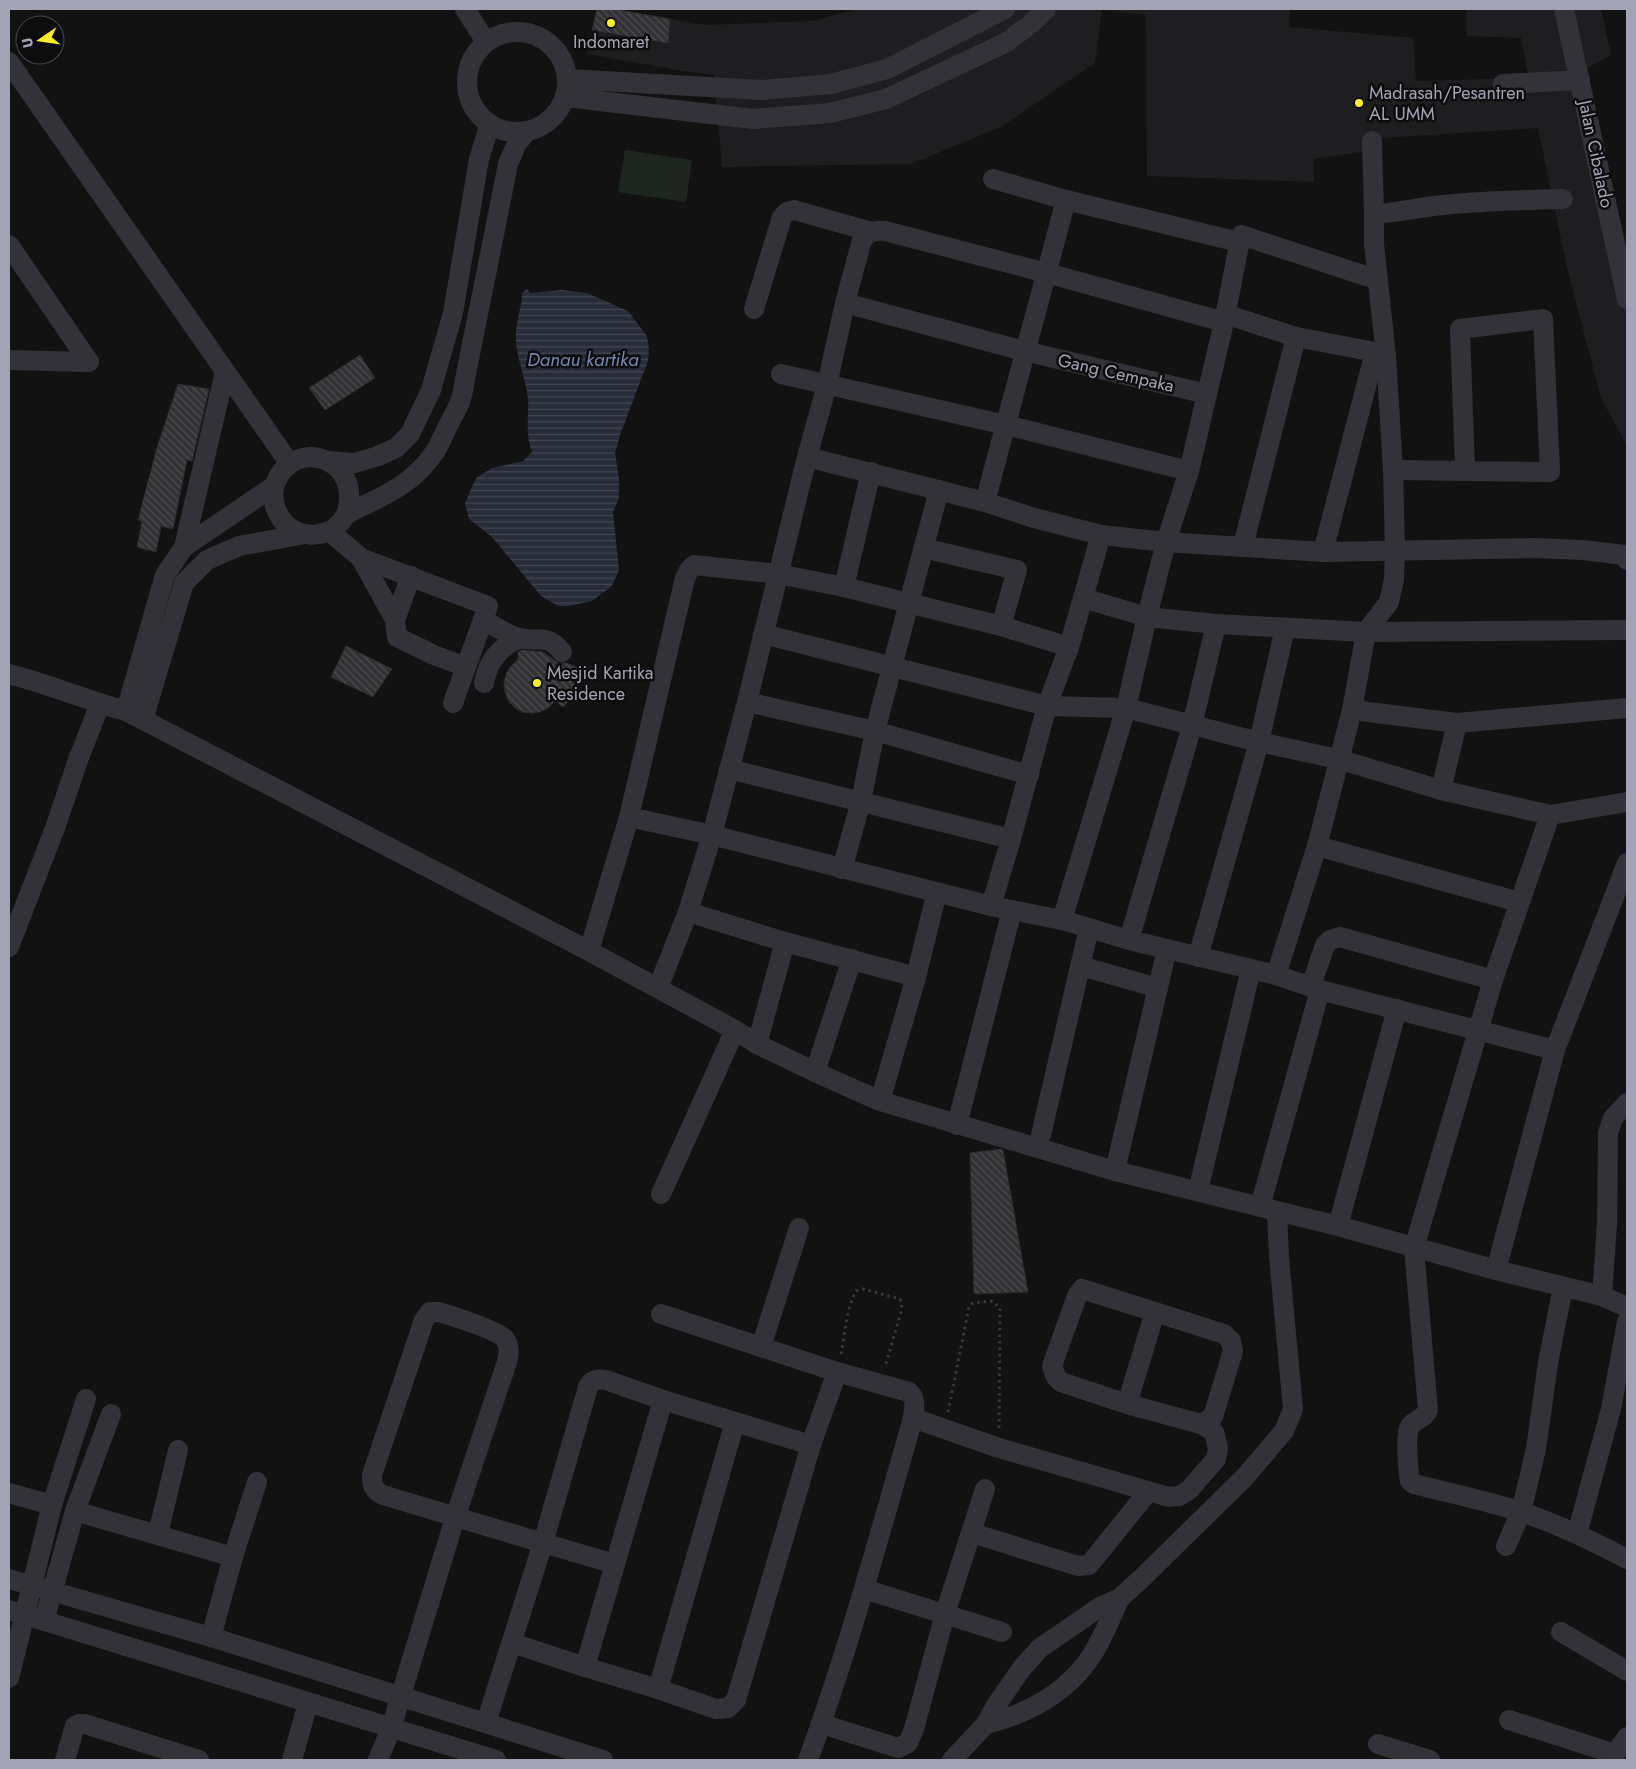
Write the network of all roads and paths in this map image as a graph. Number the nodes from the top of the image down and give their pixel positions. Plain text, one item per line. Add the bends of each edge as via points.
1 (465, 9) edge
2 (1005, 9) edge
3 (1046, 9) edge
4 (1564, 9) edge
5 (486, 42) junction
6 (9, 62) edge
7 (1580, 80) junction
8 (1503, 84) dead end
9 (567, 88) junction
10 (490, 124) junction
11 (527, 131) junction
12 (1372, 142) dead end
13 (992, 180) dead end
14 (1066, 200) junction
15 (1563, 200) dead end
16 (1374, 214) junction
17 (872, 232) junction
18 (1239, 242) junction
19 (9, 245) edge
20 (1047, 272) junction
21 (1378, 280) junction
22 (1627, 299) edge
23 (845, 304) junction
24 (754, 309) dead end
25 (1224, 318) junction
26 (1296, 337) junction
27 (1024, 352) junction
28 (1381, 354) junction
29 (9, 360) edge
30 (225, 372) junction
31 (781, 374) dead end
32 (827, 385) junction
33 (1207, 394) junction
34 (1006, 425) junction
35 (807, 457) junction
36 (328, 461) junction
37 (290, 464) junction
38 (1394, 470) junction
39 (1465, 470) junction
40 (1189, 471) junction
41 (871, 472) junction
42 (274, 486) junction
43 (939, 490) junction
44 (985, 502) junction
45 (346, 515) junction
46 (329, 532) junction
47 (305, 534) junction
48 (1101, 535) junction
49 (1166, 542) junction
50 (1243, 546) junction
51 (184, 548) junction
52 (923, 548) junction
53 (1395, 550) junction
54 (1323, 552) junction
55 (362, 558) junction
56 (1627, 560) edge
57 (778, 574) junction
58 (411, 576) junction
59 (844, 587) junction
60 (1083, 598) junction
61 (908, 604) junction
62 (1147, 617) junction
63 (396, 620) junction
64 (483, 620) junction
65 (1216, 624) junction
66 (1001, 626) junction
67 (1285, 628) junction
68 (1627, 630) edge
69 (1366, 632) junction
70 (763, 634) junction
71 (519, 638) junction
72 (1068, 647) junction
73 (562, 652) dead end
74 (466, 667) junction
75 (892, 668) junction
76 (9, 674) edge
77 (484, 683) dead end
78 (748, 702) junction
79 (453, 703) dead end
80 (100, 704) junction
81 (1047, 706) junction
82 (1126, 708) junction
83 (1627, 708) edge
84 (1352, 710) junction
85 (134, 716) junction
86 (1457, 723) junction
87 (1192, 726) junction
88 (875, 731) junction
89 (1259, 742) junction
90 (1338, 759) junction
91 (729, 769) junction
92 (1030, 775) junction
93 (1441, 790) junction
94 (861, 801) junction
95 (1627, 802) edge
96 (1550, 815) junction
97 (629, 817) junction
98 (712, 835) junction
99 (1011, 839) junction
100 (1317, 846) junction
101 (1627, 863) edge
102 (842, 868) junction
103 (937, 892) junction
104 (1519, 902) junction
105 (991, 906) junction
106 (1012, 910) junction
107 (688, 912) junction
108 (1062, 920) junction
109 (1089, 928) junction
110 (1129, 940) junction
111 (785, 942) junction
112 (9, 947) edge
113 (1167, 949) junction
114 (590, 951) junction
115 (1198, 956) junction
116 (852, 960) junction
117 (1080, 966) junction
118 (1251, 969) junction
119 (1276, 975) junction
120 (916, 977) junction
121 (1493, 980) junction
122 (658, 988) junction
123 (1158, 988) junction
124 (1316, 988) junction
125 (1397, 1009) junction
126 (735, 1030) junction
127 (1478, 1032) junction
128 (757, 1044) junction
129 (1555, 1050) junction
130 (815, 1072) junction
131 (880, 1101) junction
132 (1627, 1103) edge
133 (956, 1125) junction
134 (1041, 1135) dead end
135 (1115, 1171) junction
136 (1198, 1190) junction
137 (661, 1194) dead end
138 (1263, 1208) junction
139 (1338, 1226) junction
140 (799, 1228) dead end
141 (1414, 1248) junction
142 (1496, 1270) junction
143 (1563, 1287) junction
144 (1602, 1296) junction
145 (1627, 1307) edge
146 (1155, 1312) junction
147 (661, 1314) dead end
148 (1627, 1322) edge
149 (760, 1347) junction
150 (837, 1372) junction
151 (879, 1384) junction
152 (86, 1399) dead end
153 (663, 1400) junction
154 (1127, 1404) junction
155 (111, 1414) dead end
156 (913, 1418) junction
157 (736, 1422) junction
158 (1201, 1424) junction
159 (945, 1430) junction
160 (811, 1445) junction
161 (999, 1448) junction
162 (178, 1450) dead end
163 (257, 1482) dead end
164 (985, 1489) dead end
165 (1148, 1492) junction
166 (9, 1493) edge
167 (52, 1504) junction
168 (75, 1512) junction
169 (1521, 1512) junction
170 (455, 1518) junction
171 (972, 1533) junction
172 (158, 1534) junction
173 (1577, 1534) junction
174 (543, 1543) junction
175 (1506, 1546) dead end
176 (233, 1557) junction
177 (1627, 1559) edge
178 (615, 1564) junction
179 (9, 1579) edge
180 (31, 1586) junction
181 (864, 1589) junction
182 (53, 1593) junction
183 (1120, 1598) junction
184 (17, 1612) edge
185 (945, 1614) junction
186 (44, 1621) junction
187 (1002, 1632) dead end
188 (1561, 1632) dead end
189 (210, 1637) junction
190 (512, 1643) junction
191 (585, 1668) junction
192 (1627, 1671) edge
193 (9, 1678) edge
194 (658, 1689) junction
195 (400, 1697) junction
196 (308, 1703) junction
197 (1509, 1720) dead end
198 (486, 1723) junction
199 (822, 1724) junction
200 (986, 1724) junction
201 (391, 1728) junction
202 (1627, 1738) edge
203 (1378, 1744) dead end
204 (153, 1753) edge
205 (1613, 1757) edge
206 (65, 1760) edge
207 (199, 1760) edge
208 (292, 1760) edge
209 (378, 1760) edge
210 (496, 1760) edge
211 (603, 1760) edge
212 (808, 1760) edge
213 (952, 1760) edge
214 (1430, 1760) edge

1 - 5 street
2 - 9 street via 887,69 831,84 761,90
3 - 9 street via 1005,43 886,99 830,113 753,119
4 - 7 street, Jalan Cibalado
5 - 9 street via 506,32 527,32 548,41 562,58
5 - 10 street via 474,56 467,74 468,94 476,111
6 - 30 street
7 - 8 street
7 - 22 street, Jalan Cibalado
9 - 11 street via 558,112 544,125
10 - 11 street via 508,131
10 - 36 street via 479,159 453,313 431,390 410,434 396,448 378,456 355,463
11 - 45 street via 517,143 508,164 461,399 434,452 417,474 394,491
12 - 16 street
13 - 14 street
14 - 18 street
14 - 20 street
15 - 16 street via 1494,201
16 - 21 street
17 - 20 street via 885,231
17 - 23 street via 862,240
17 - 24 street via 794,210 787,212 782,217
18 - 21 street via 1241,235
18 - 25 street
19 - 29 street via 89,362
20 - 25 street
20 - 27 street
21 - 28 street
23 - 27 street, Gang Cempaka
23 - 32 street
25 - 26 street
25 - 33 street
26 - 28 street
26 - 50 street
27 - 33 street, Gang Cempaka
27 - 34 street
28 - 38 street
28 - 54 street
30 - 37 street
30 - 51 street
31 - 32 street
32 - 34 street
32 - 35 street
33 - 40 street
34 - 40 street
34 - 44 street
35 - 41 street
35 - 57 street
36 - 37 street via 315,457
36 - 45 street via 347,479 350,503
37 - 42 street
38 - 39 street
38 - 53 street
39 - 39 street via 1550,472 1543,319 1460,329
40 - 49 street
41 - 43 street
41 - 59 street
42 - 47 street via 273,500 277,513 284,523
42 - 51 street
43 - 44 street
43 - 52 street
44 - 48 street
45 - 46 street
46 - 47 street
46 - 55 street
47 - 85 street via 239,546 207,560 184,583
48 - 49 street
48 - 60 street
49 - 50 street
49 - 62 street
50 - 54 street
51 - 85 street via 165,575
52 - 61 street
52 - 66 street via 1018,570
53 - 54 street
53 - 56 street via 1544,548 1618,553
53 - 69 street via 1389,602
55 - 58 street
55 - 63 street
57 - 59 street
57 - 70 street
57 - 97 street via 701,565 694,565 689,570
58 - 63 street
58 - 64 street via 488,606
59 - 61 street
60 - 62 street
60 - 72 street
61 - 66 street
61 - 75 street
62 - 65 street
62 - 82 street
63 - 74 street via 397,637
64 - 71 street
64 - 74 street
65 - 67 street
65 - 87 street
66 - 72 street
67 - 69 street
67 - 89 street
68 - 69 street
69 - 84 street
70 - 75 street
70 - 78 street
71 - 73 street via 545,640 556,644
71 - 77 street via 497,655 487,668
72 - 81 street
74 - 79 street
75 - 81 street
75 - 88 street
76 - 80 street
78 - 88 street
78 - 91 street
80 - 85 street
80 - 112 street
81 - 82 street
81 - 92 street
82 - 87 street
82 - 108 street
83 - 86 street
84 - 86 street
84 - 90 street
85 - 114 street
86 - 93 street
87 - 89 street
87 - 110 street
88 - 92 street
88 - 94 street
89 - 90 street
89 - 115 street
90 - 93 street
90 - 100 street
91 - 94 street
91 - 98 street
92 - 99 street
93 - 96 street
94 - 99 street
94 - 102 street
95 - 96 street
96 - 104 street
97 - 98 street
97 - 114 street
98 - 102 street
98 - 107 street
99 - 105 street
100 - 104 street
100 - 119 street
101 - 129 street
102 - 103 street
103 - 105 street
103 - 120 street
104 - 121 street
105 - 106 street
106 - 108 street
106 - 133 street
107 - 111 street
107 - 122 street
108 - 109 street
109 - 110 street
109 - 117 street
110 - 113 street
111 - 116 street
111 - 128 street
113 - 115 street
113 - 123 street
114 - 122 street
115 - 118 street
116 - 120 street
116 - 130 street
117 - 123 street
117 - 134 street
118 - 119 street
118 - 136 street
119 - 124 street
120 - 131 street
121 - 124 street via 1340,937 1325,945
121 - 127 street
122 - 126 street
123 - 135 street
124 - 125 street
124 - 138 street
125 - 127 street
125 - 139 street
126 - 128 street
126 - 137 street
127 - 129 street
127 - 141 street
128 - 130 street
129 - 142 street
130 - 131 street
131 - 133 street
132 - 144 street via 1613,1118 1608,1133
133 - 135 street
135 - 136 street
136 - 138 street
138 - 139 street
138 - 183 street via 1279,1257 1293,1409 1284,1431 1244,1478
139 - 141 street
140 - 149 street
141 - 142 street
141 - 169 street via 1428,1410 1408,1432 1410,1481
142 - 143 street
143 - 144 street
143 - 169 street via 1536,1449
144 - 145 street
146 - 154 street
146 - 154 street via 1082,1289 1076,1296 1052,1366 1061,1382
146 - 158 street via 1224,1334 1231,1341 1233,1351 1213,1417
147 - 149 street
148 - 173 street via 1611,1409
149 - 150 street
150 - 151 street
150 - 151 path via 856,1292 863,1289 900,1299 901,1312
150 - 160 street
151 - 156 street via 909,1392 915,1405
152 - 167 street
153 - 157 street
153 - 174 street via 606,1380 597,1379 590,1383
153 - 178 street
154 - 158 street
155 - 168 street
156 - 159 street
156 - 181 street
157 - 160 street
157 - 194 street
158 - 165 street via 1214,1432 1218,1448 1216,1459 1180,1496
159 - 161 street
159 - 161 path via 969,1307 973,1303 992,1301 1000,1308
160 - 194 street via 736,1700 728,1708 716,1709
161 - 165 street
162 - 172 street
163 - 176 street
164 - 171 street
165 - 171 street via 1090,1565 1078,1566
166 - 167 street
167 - 180 street
168 - 172 street
168 - 182 street
169 - 173 street
169 - 175 street
170 - 170 street via 510,1350 504,1338 495,1333 439,1312 430,1312 424,1320 375,1466 372,1485 382,1494
170 - 174 street
170 - 195 street
171 - 185 street
172 - 176 street
173 - 177 street
174 - 178 street
174 - 190 street
176 - 189 street
178 - 191 street
179 - 180 street
180 - 182 street
180 - 184 street
181 - 185 street
181 - 199 street
182 - 186 street
182 - 189 street
183 - 200 street via 1100,1607 1040,1648 1022,1668
183 - 200 street via 1085,1665 1063,1688 1024,1712
184 - 186 street
184 - 193 street
185 - 187 street
185 - 199 street via 908,1743 898,1748
186 - 196 street
188 - 192 street
189 - 195 street
190 - 191 street
190 - 198 street
191 - 194 street
195 - 198 street
195 - 201 street
196 - 201 street
196 - 208 street
197 - 205 street
198 - 211 street
199 - 212 street
200 - 213 street
201 - 209 street
201 - 210 street
202 - 205 street
203 - 214 street
204 - 206 street via 79,1724 75,1726
204 - 207 street

